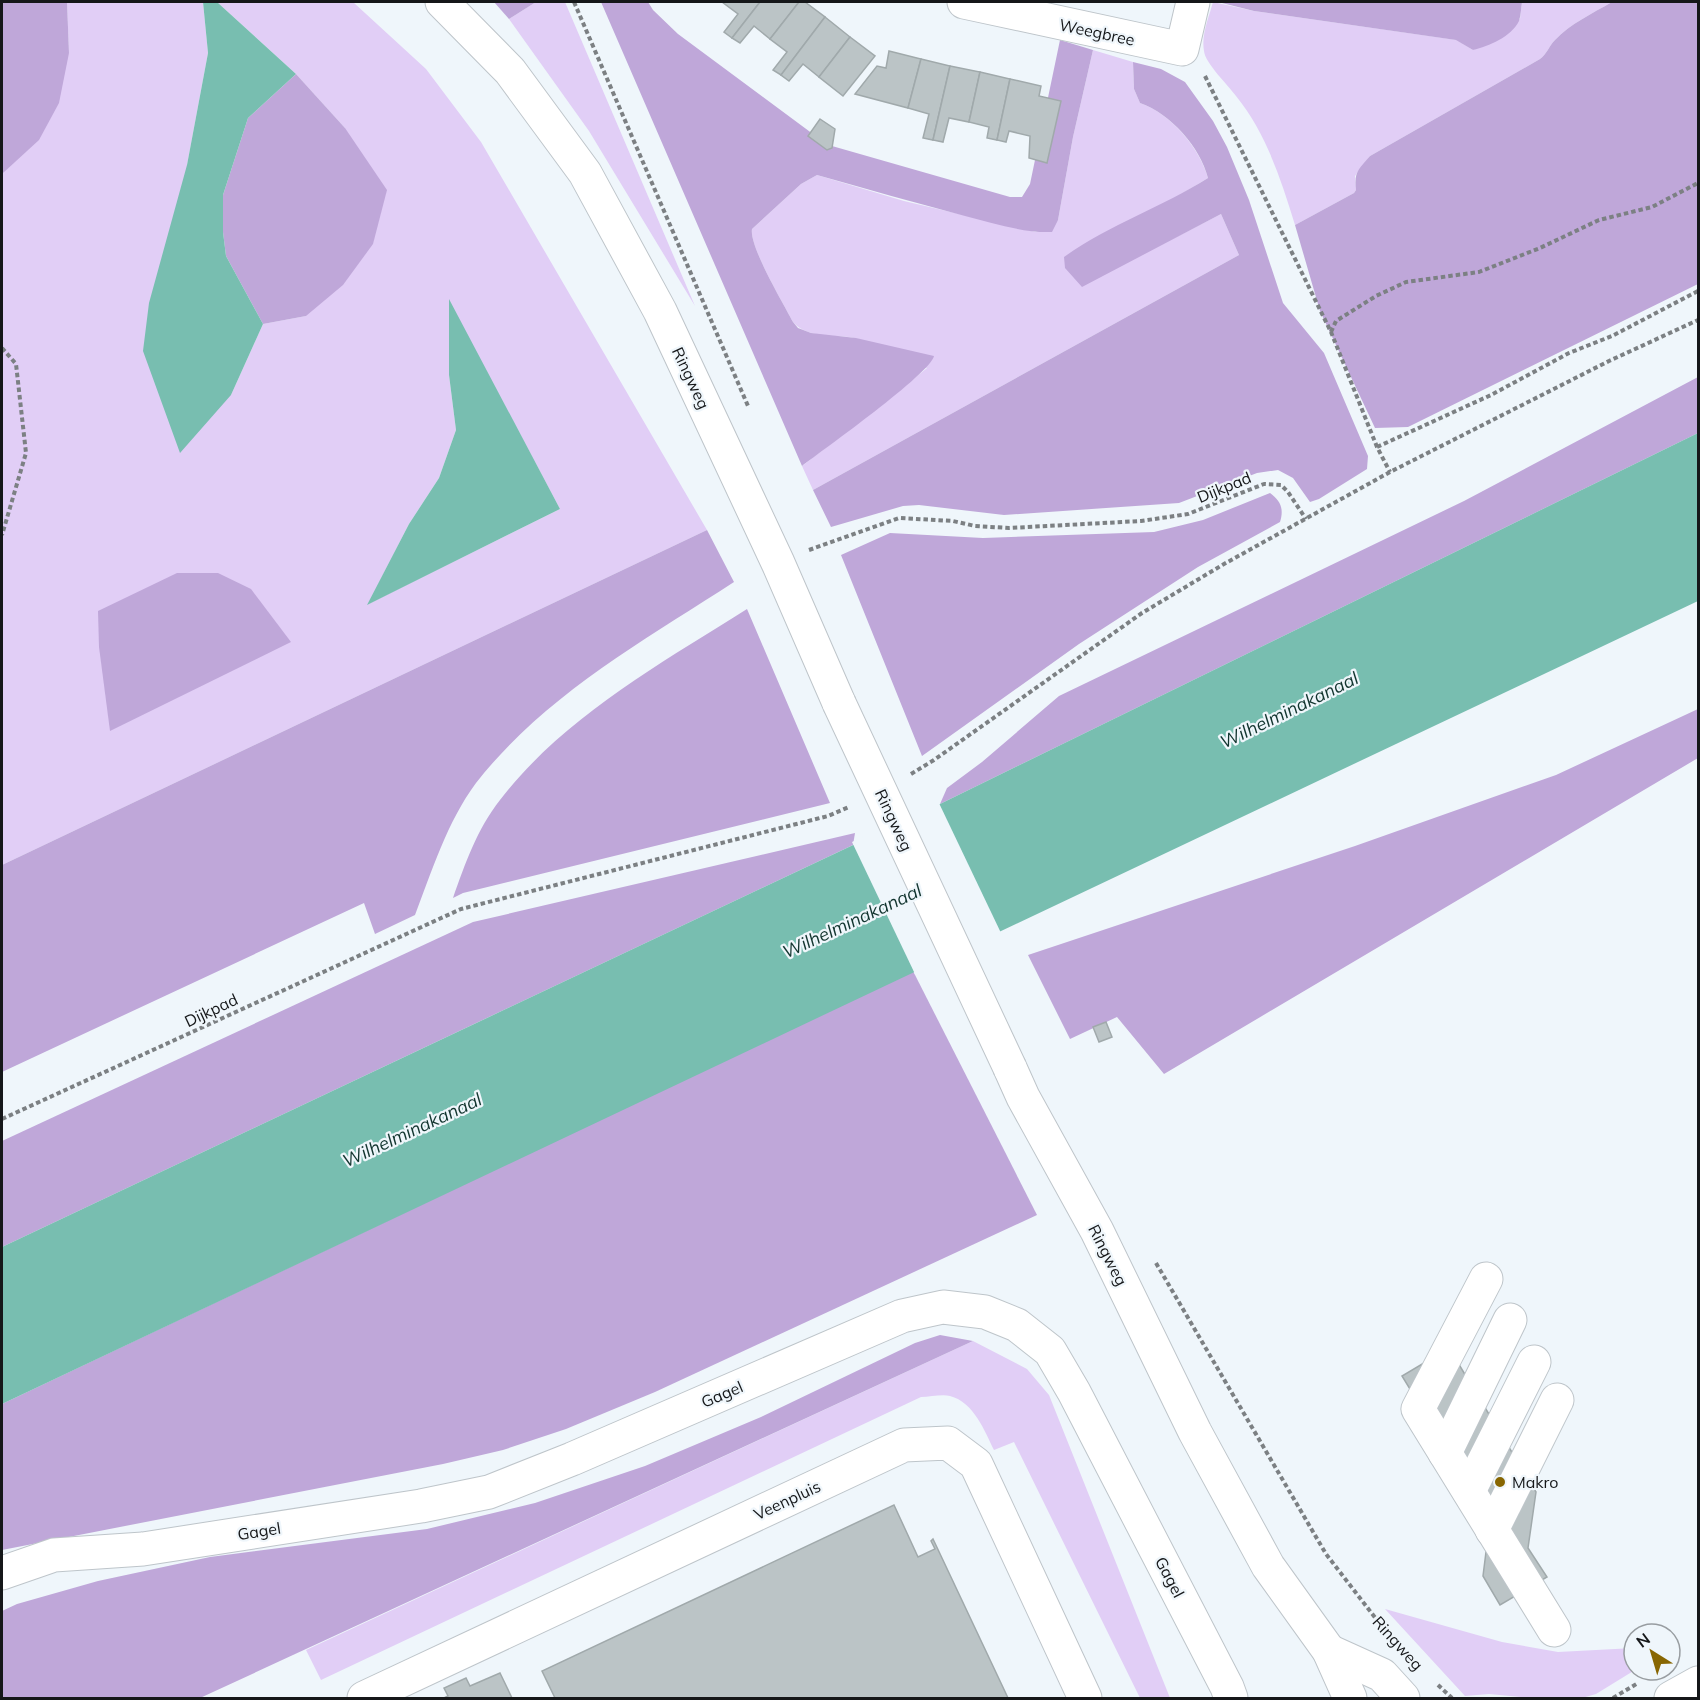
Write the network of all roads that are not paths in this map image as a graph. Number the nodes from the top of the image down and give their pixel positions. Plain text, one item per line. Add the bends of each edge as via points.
1 (442, 2) edge
2 (964, 2) edge
3 (1193, 2) edge
4 (1486, 1279) dead end
5 (1510, 1320) dead end
6 (1534, 1362) dead end
7 (1557, 1400) dead end
8 (1446, 1453) junction
9 (1469, 1491) junction
10 (1492, 1530) junction
11 (2, 1573) edge
12 (1554, 1630) dead end
13 (1329, 1651) junction
14 (1698, 1683) edge
15 (364, 1698) edge
16 (1085, 1698) edge
17 (1231, 1698) edge
18 (1350, 1698) edge
19 (1403, 1698) edge
20 (1671, 1698) edge

1 - 13 main road, Ringweg, bridge via 510,71 585,173 660,311 1023,1097 1268,1566
2 - 3 main road, Weegbree via 1182,49
4 - 8 main road via 1418,1409
5 - 8 main road
6 - 9 main road
7 - 10 main road
8 - 9 main road
9 - 10 main road
10 - 12 main road
11 - 17 main road, Gagel via 54,1555 143,1549 489,1492 902,1316 943,1307 984,1312 1017,1325 1050,1351
13 - 18 main road, Ringweg
13 - 19 main road, Ringweg via 1382,1675
14 - 20 main road
15 - 16 main road, Veenpluis via 904,1445 948,1443 976,1464

